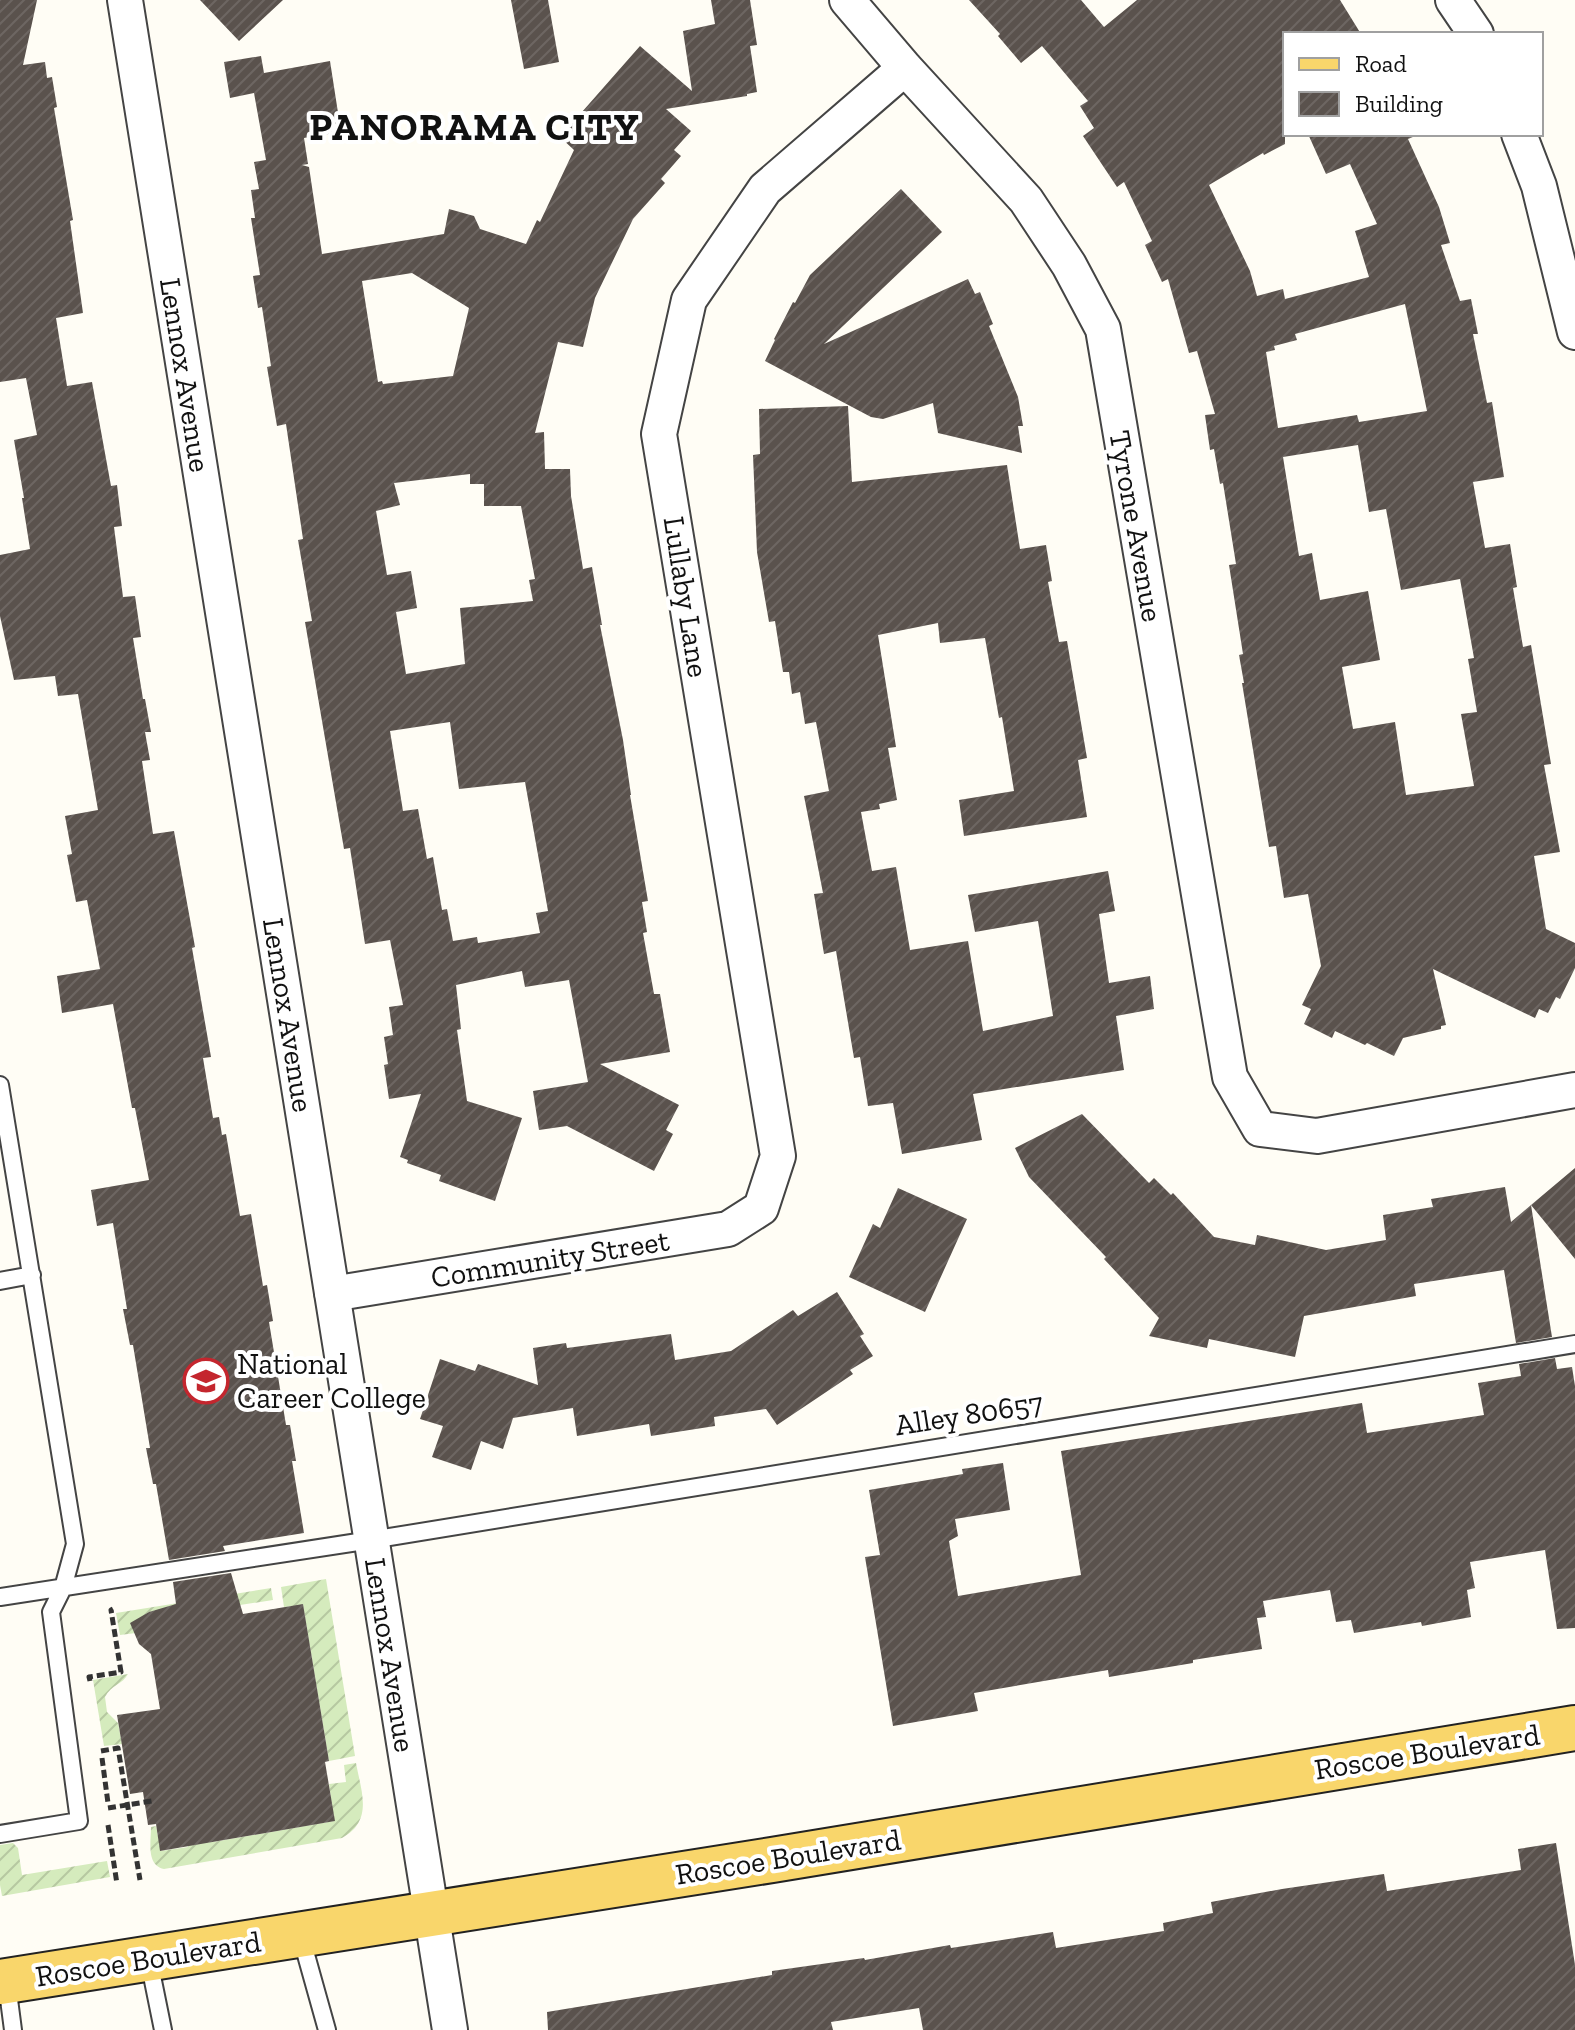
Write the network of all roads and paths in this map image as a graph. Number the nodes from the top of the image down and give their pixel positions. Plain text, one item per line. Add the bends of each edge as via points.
1 (125, 0) edge
2 (847, 0) edge
3 (1453, 0) edge
4 (1475, 32) edge
5 (905, 68) junction
6 (1520, 136) edge
7 (1575, 332) edge
8 (0, 1085) edge
9 (1575, 1090) edge
10 (761, 1208) joint
11 (32, 1275) junction
12 (0, 1281) edge
13 (332, 1294) junction
14 (1575, 1344) edge
15 (371, 1540) junction
16 (63, 1588) junction
17 (0, 1597) edge
18 (126, 1607) dead end
19 (91, 1691) dead end
20 (1575, 1728) edge
21 (152, 1801) dead end
22 (128, 1805) junction
23 (108, 1808) junction
24 (0, 1834) edge
25 (140, 1880) dead end
26 (117, 1884) dead end
27 (431, 1914) junction
28 (301, 1935) junction
29 (149, 1959) junction
30 (3, 1982) edge
31 (13, 2030) edge
32 (163, 2030) edge
33 (327, 2030) edge
34 (450, 2030) edge

1 - 13 street, Lennox Avenue
2 - 5 street, Tyrone Avenue
3 - 4 street
5 - 9 street, Tyrone Avenue via 1026,200 1103,329 1230,1077 1260,1129 1317,1136
5 - 10 street, Lullaby Lane via 765,189 689,300 659,434 778,1156
6 - 7 street via 1539,186
8 - 11 lane
10 - 13 street, Community Street via 728,1229
11 - 12 lane
11 - 16 lane via 75,1544
13 - 15 street, Lennox Avenue
14 - 15 lane, Alley 80657
15 - 16 lane, Alley 80657
15 - 27 street, Lennox Avenue
16 - 17 lane, Alley 80657
16 - 24 lane via 51,1612 79,1821
18 - 19 path via 111,1610 121,1672 89,1677
20 - 27 main road, Roscoe Boulevard
21 - 22 path
22 - 23 path
22 - 23 path via 118,1748 101,1751
22 - 25 path
23 - 26 path
27 - 28 main road, Roscoe Boulevard
27 - 34 street, Lennox Avenue
28 - 29 main road, Roscoe Boulevard
28 - 33 lane
29 - 30 main road, Roscoe Boulevard
29 - 32 lane
30 - 31 lane

